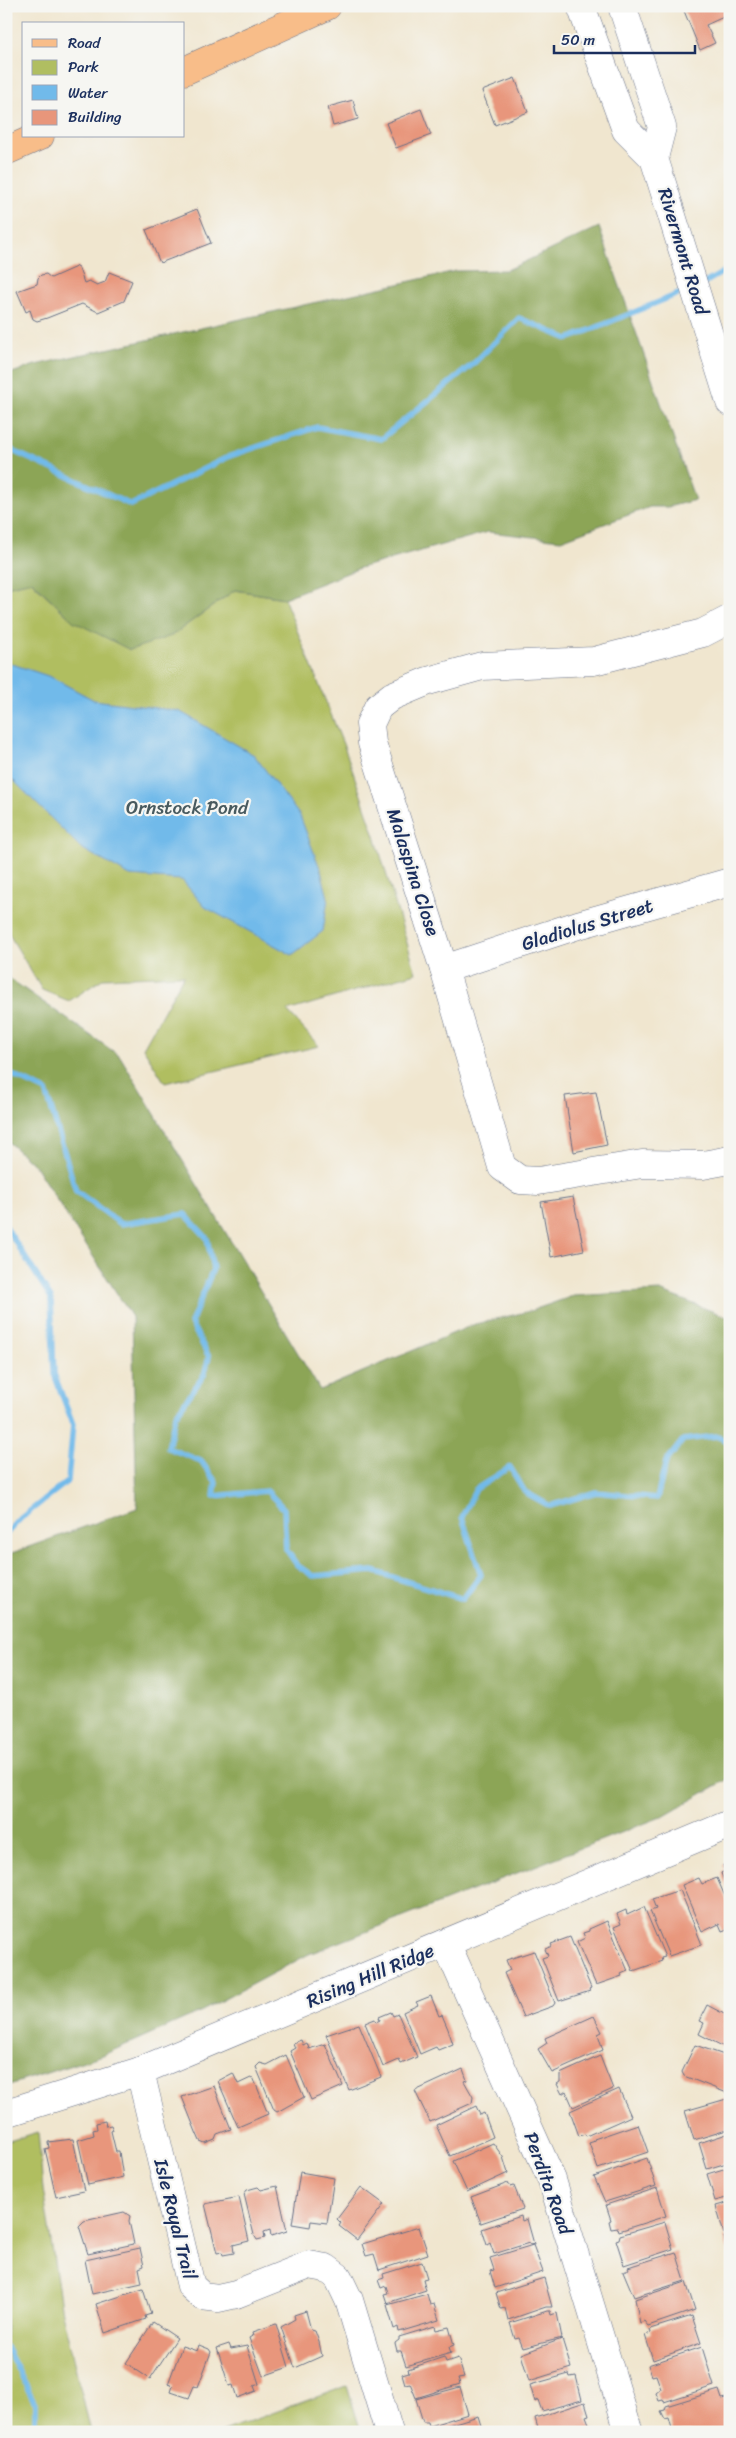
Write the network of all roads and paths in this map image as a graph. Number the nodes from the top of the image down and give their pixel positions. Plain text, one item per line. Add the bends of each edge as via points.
1 (327, 6) edge
2 (581, 6) edge
3 (622, 6) edge
4 (185, 71) edge
5 (35, 138) edge
6 (6, 151) edge
7 (654, 158) junction
8 (730, 402) edge
9 (730, 620) edge
10 (730, 882) edge
11 (444, 969) junction
12 (730, 1160) edge
13 (730, 1824) edge
14 (446, 1943) junction
15 (140, 2071) junction
16 (6, 2113) edge
17 (389, 2432) edge
18 (629, 2432) edge

1 - 4 main road
2 - 7 street, Rivermont Road via 626,130
3 - 7 street via 662,127
5 - 6 main road
7 - 8 street, Rivermont Road
9 - 11 street, Malaspina Close via 703,633 594,661 502,664 458,671 401,691 378,707 370,724 370,734
10 - 11 street, Gladiolus Street via 578,925
11 - 12 street, Malaspina Close via 502,1167 511,1175 520,1180 538,1181 642,1164 703,1165
13 - 14 street, Rising Hill Ridge
14 - 15 street, Rising Hill Ridge
14 - 18 street, Perdita Road via 552,2180
15 - 16 street, Rising Hill Ridge
15 - 17 street, Isle Royal Trail via 191,2286 202,2296 218,2298 309,2265 326,2268 338,2278 349,2300

